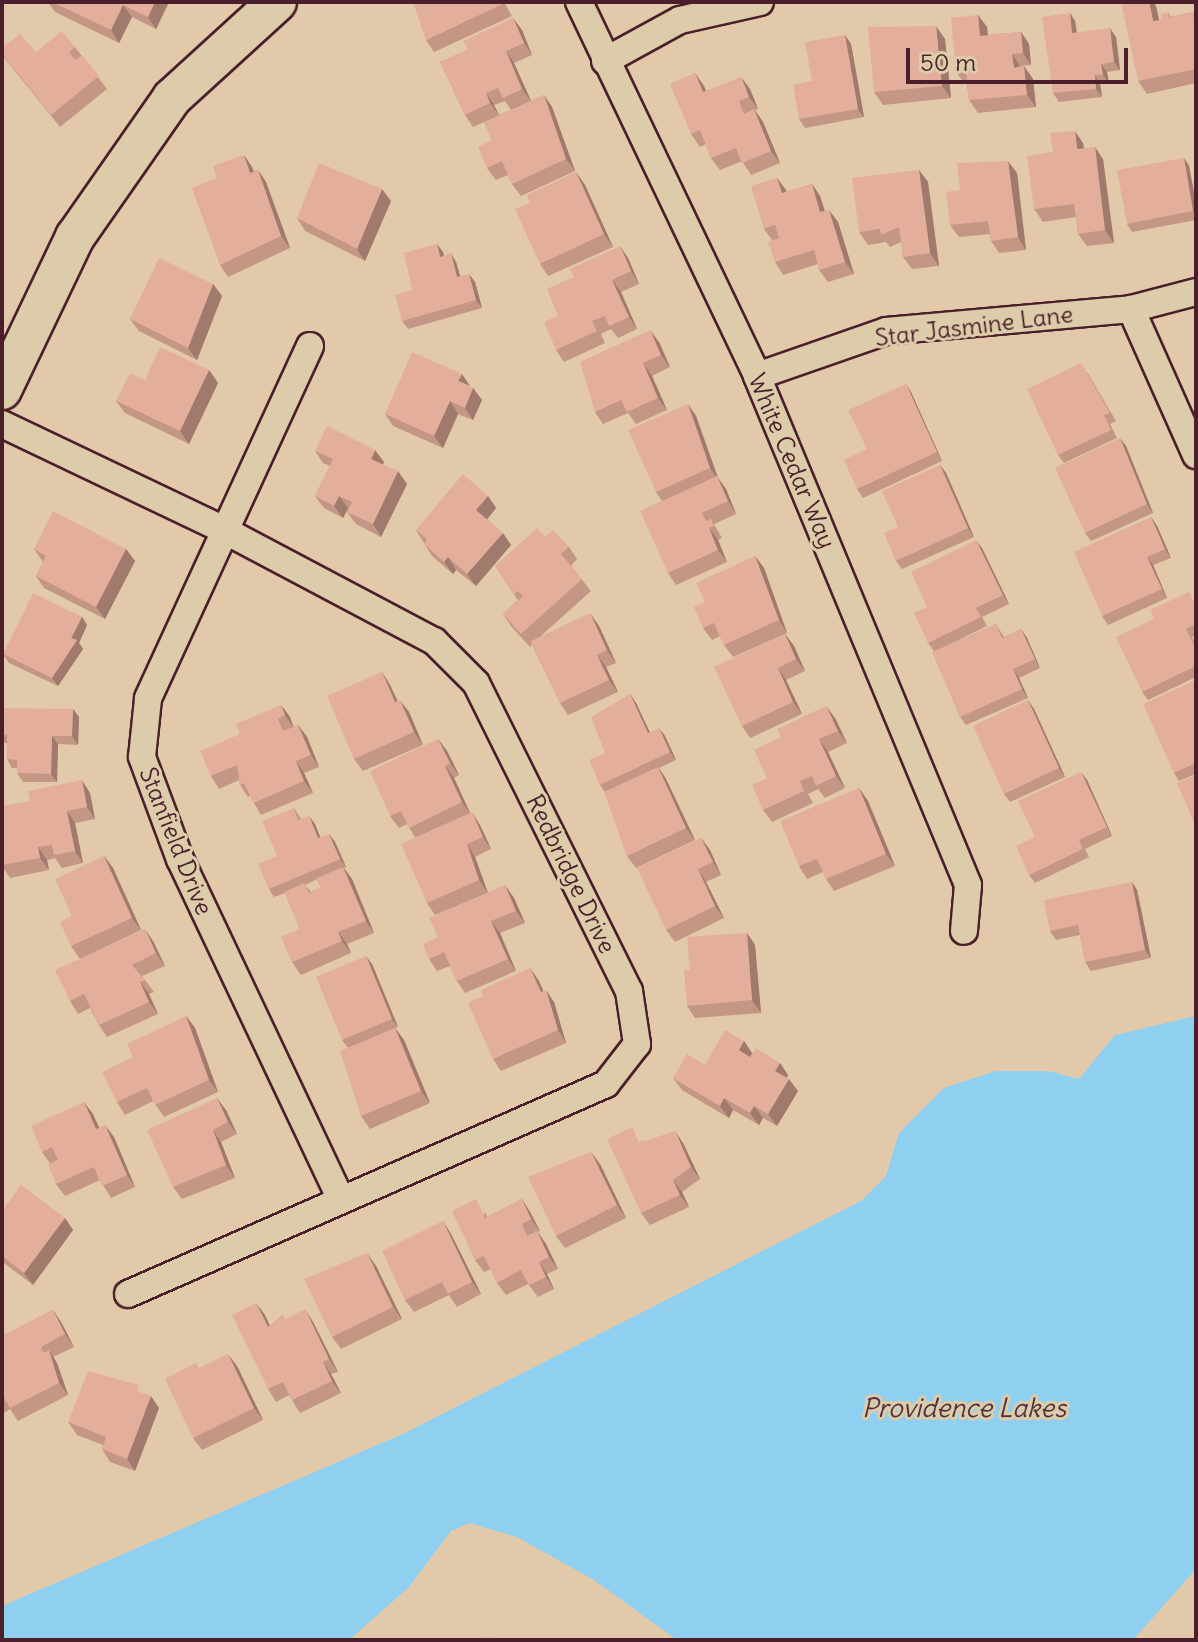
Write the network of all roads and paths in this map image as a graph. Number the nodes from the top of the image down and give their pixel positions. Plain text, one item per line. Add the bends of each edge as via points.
1 (277, 2) edge
2 (579, 2) edge
3 (760, 2) edge
4 (605, 61) junction
5 (1196, 292) edge
6 (1131, 309) junction
7 (310, 346) dead end
8 (757, 376) junction
9 (2, 390) edge
10 (2, 424) edge
11 (1196, 455) edge
12 (224, 530) junction
13 (964, 931) dead end
14 (341, 1199) junction
15 (128, 1294) dead end

1 - 9 street via 172,98 75,237
2 - 4 street, White Cedar Way
3 - 4 street via 680,20
4 - 8 street, White Cedar Way
5 - 6 street, Star Jasmine Lane
6 - 8 street, Star Jasmine Lane via 886,331
6 - 11 street
7 - 12 street, Stanfield Drive
8 - 13 street, White Cedar Way via 968,885
10 - 12 street, Redbridge Drive
12 - 14 street, Stanfield Drive via 148,699 142,757 180,859
12 - 14 street, Redbridge Drive via 434,641 476,683 629,991 637,1044 606,1084
14 - 15 street, Redbridge Drive

